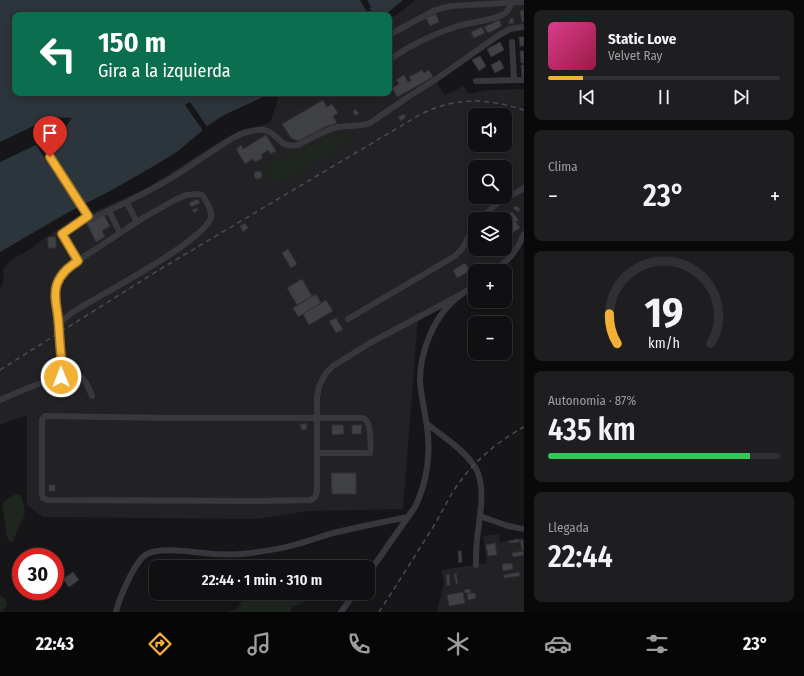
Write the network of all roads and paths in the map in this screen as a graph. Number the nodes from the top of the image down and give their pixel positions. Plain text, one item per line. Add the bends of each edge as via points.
1 (524, 2) edge
2 (511, 3) junction
3 (524, 26) edge
4 (392, 33) edge
5 (512, 42) dead end
6 (392, 58) edge
7 (514, 80) junction
8 (524, 80) edge
9 (476, 81) dead end
10 (37, 136) dead end
11 (524, 188) edge
12 (127, 202) junction
13 (109, 211) junction
14 (488, 212) edge
15 (88, 216) junction
16 (137, 222) junction
17 (120, 233) junction
18 (524, 234) edge
19 (468, 238) edge
20 (78, 261) junction
21 (503, 264) edge
22 (468, 290) edge
23 (462, 294) junction
24 (348, 320) dead end
25 (59, 324) junction
26 (64, 377) junction
27 (92, 396) dead end
28 (0, 400) edge
29 (317, 418) junction
30 (427, 424) junction
31 (318, 453) junction
32 (480, 516) junction
33 (408, 517) junction
34 (524, 529) edge
35 (375, 564) edge
36 (476, 565) dead end
37 (350, 600) edge
38 (116, 612) edge
39 (341, 612) edge

1 - 2 street
2 - 4 street via 451,6 435,10
2 - 6 street via 509,10 503,14 444,31 416,43
3 - 12 street via 499,34 368,124 337,127 293,146 280,142 266,130 251,131 223,144 158,186
5 - 7 street
7 - 8 street
7 - 9 street
10 - 15 street
11 - 14 street
12 - 13 street
12 - 16 street
13 - 15 street via 91,219
13 - 17 street
15 - 20 street via 62,234
16 - 17 street
16 - 25 street via 173,200 194,194 202,195 211,214 209,222 174,252 78,309
17 - 20 street
18 - 21 street via 514,253
19 - 24 street via 455,256
20 - 25 street via 60,276 57,284
22 - 23 street
23 - 29 street via 374,341 329,369 319,386
23 - 30 street via 446,309 435,326 423,356 420,383
25 - 26 street
26 - 27 street via 81,377
26 - 28 street
29 - 31 street
29 - 31 street via 366,420 369,426 370,451 368,454
29 - 31 street via 45,416 42,419 42,496 47,500 309,500 318,492
30 - 32 street via 468,458 478,472
30 - 33 street via 426,472 418,500
32 - 34 street
32 - 36 street
33 - 35 street
33 - 38 street via 252,553 213,554 170,550 147,554 137,563 123,589
37 - 39 street

